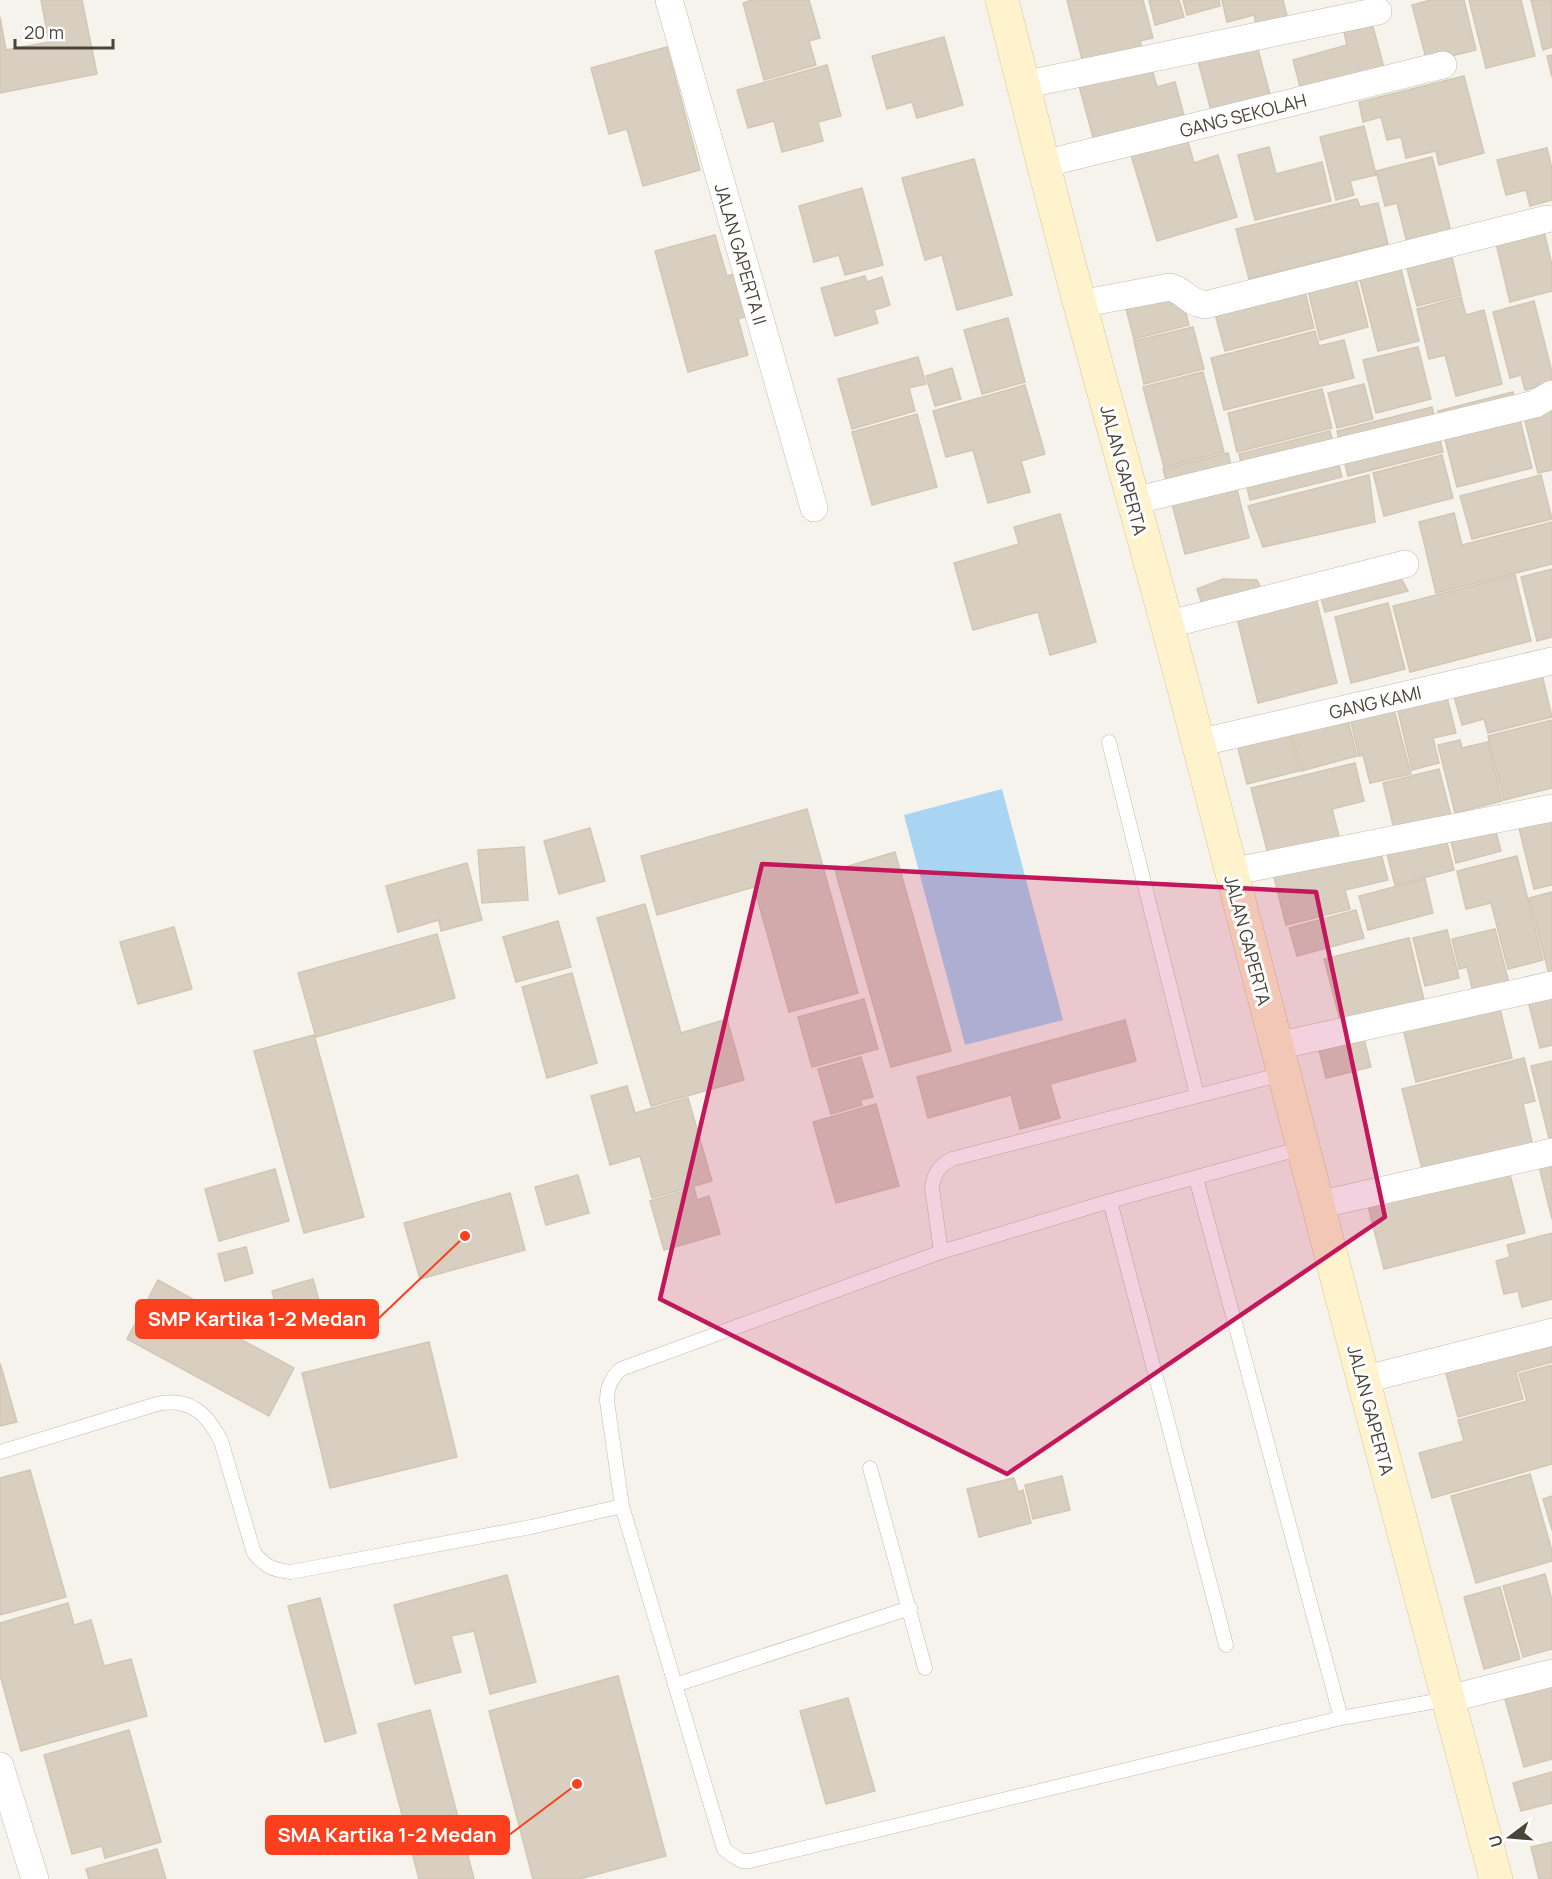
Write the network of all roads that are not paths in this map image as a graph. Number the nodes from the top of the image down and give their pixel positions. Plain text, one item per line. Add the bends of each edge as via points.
1 (669, 0) edge
2 (1002, 0) edge
3 (1378, 11) dead end
4 (1443, 65) dead end
5 (1023, 85) junction
6 (1043, 164) junction
7 (1547, 219) dead end
8 (1080, 304) junction
9 (1552, 394) edge
10 (1133, 501) junction
11 (814, 508) dead end
12 (1405, 564) dead end
13 (1166, 625) junction
14 (1552, 661) edge
15 (1109, 742) dead end
16 (1198, 743) junction
17 (1552, 807) edge
18 (1230, 872) junction
19 (1552, 986) edge
20 (1280, 1060) junction
21 (1197, 1095) junction
22 (1302, 1148) junction
23 (1552, 1152) edge
24 (1196, 1178) junction
25 (1110, 1201) junction
26 (1318, 1204) junction
27 (940, 1252) junction
28 (1552, 1332) edge
29 (1362, 1380) junction
30 (0, 1452) edge
31 (870, 1468) dead end
32 (622, 1506) junction
33 (910, 1608) junction
34 (1226, 1645) dead end
35 (925, 1668) dead end
36 (1552, 1673) edge
37 (675, 1685) junction
38 (1448, 1699) junction
39 (1341, 1718) junction
40 (0, 1766) edge
41 (35, 1879) edge
42 (1496, 1879) edge

1 - 11 street, JALAN GAPERTA II
2 - 5 street, JALAN GAPERTA
3 - 5 street
4 - 6 street, GANG SEKOLAH
5 - 6 street, JALAN GAPERTA
6 - 8 street, JALAN GAPERTA
7 - 8 street via 1205,305 1193,303 1170,287
8 - 10 street, JALAN GAPERTA
9 - 10 street via 1535,404
10 - 13 street, JALAN GAPERTA
12 - 13 street
13 - 16 street, JALAN GAPERTA
14 - 16 street, GANG KAMI
15 - 21 lane
16 - 18 street, JALAN GAPERTA
17 - 18 street
18 - 20 street, JALAN GAPERTA
19 - 20 street
20 - 21 lane
20 - 22 street, JALAN GAPERTA
21 - 27 lane via 952,1159 939,1166 932,1188
22 - 24 lane
22 - 26 street, JALAN GAPERTA
23 - 26 street
24 - 25 lane
24 - 39 lane
25 - 27 lane
25 - 34 lane
26 - 29 street, JALAN GAPERTA
27 - 32 lane via 614,1375 607,1401
28 - 29 street
29 - 38 street, JALAN GAPERTA
30 - 32 lane via 157,1404 184,1403 212,1424 221,1441 254,1553 265,1565 291,1572
31 - 33 lane
32 - 37 lane
33 - 35 lane
33 - 37 lane
36 - 38 street
37 - 39 lane via 724,1849 742,1861
38 - 39 lane
38 - 42 street, JALAN GAPERTA
40 - 41 street

